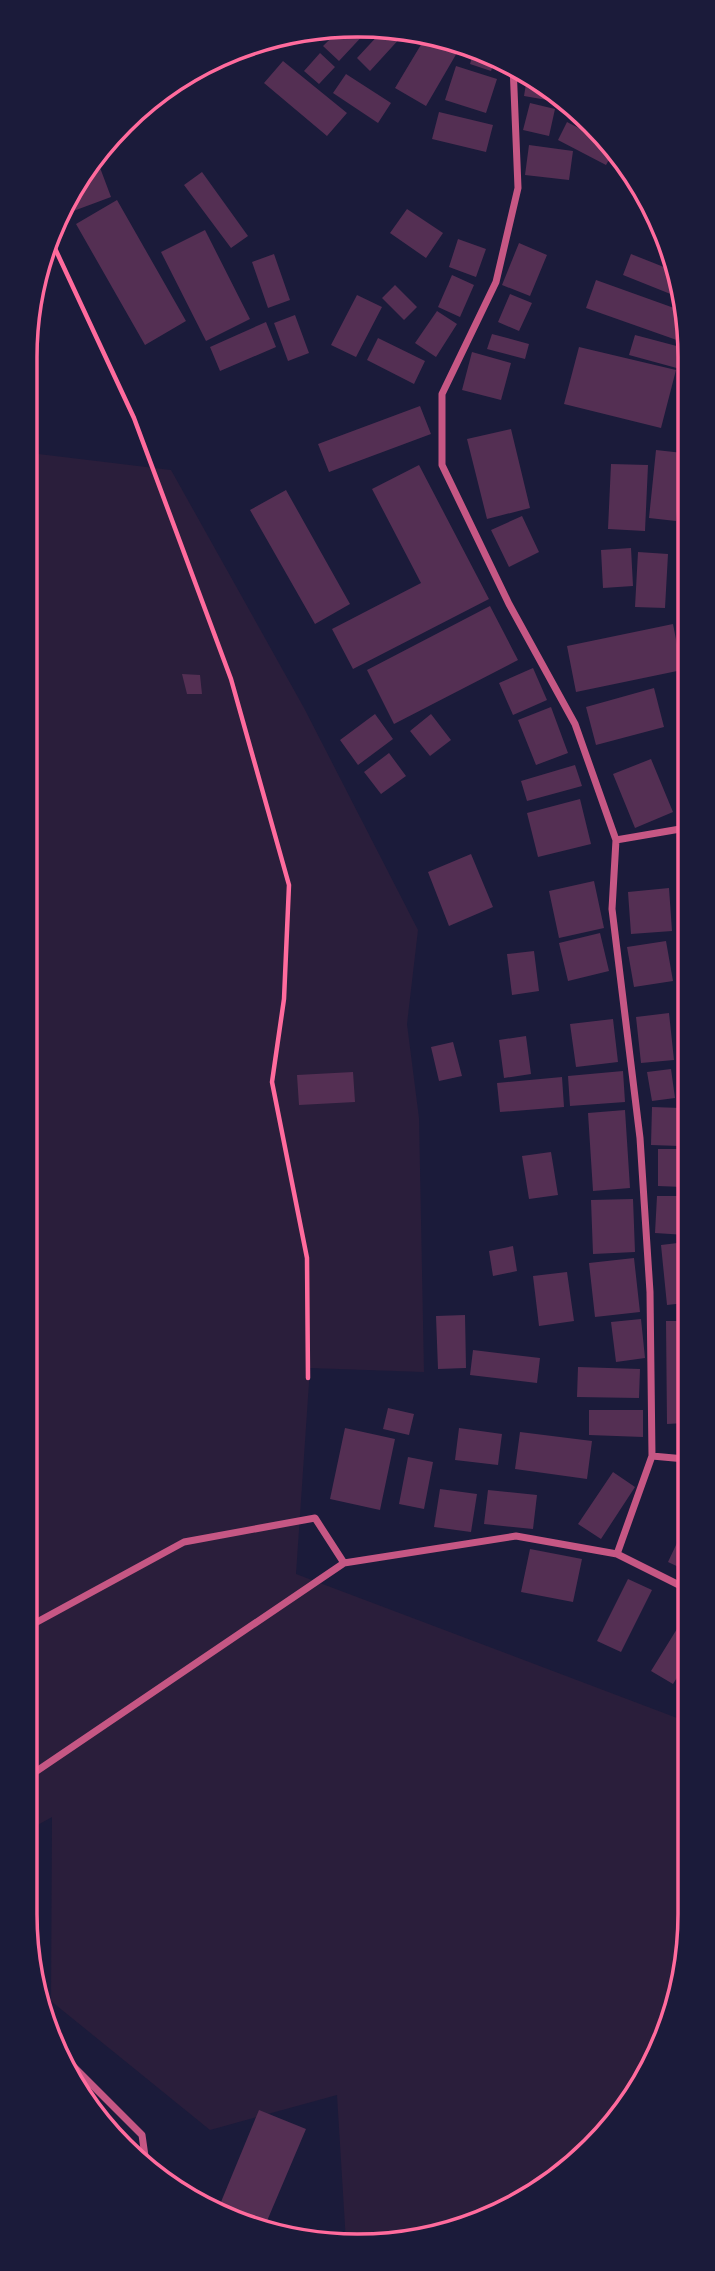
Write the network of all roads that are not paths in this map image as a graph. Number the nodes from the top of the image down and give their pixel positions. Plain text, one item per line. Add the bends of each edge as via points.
1 (514, 78) edge
2 (678, 830) edge
3 (616, 840) junction
4 (652, 1456) junction
5 (678, 1458) edge
6 (617, 1554) junction
7 (344, 1563) junction
8 (678, 1584) edge
9 (37, 1622) edge
10 (37, 1771) edge
11 (79, 2072) edge
12 (145, 2154) edge

1 - 3 street via 518,188 496,282 442,394 442,465 509,604 575,724
2 - 3 street
3 - 4 street via 611,909 640,1138 650,1292
4 - 5 street
4 - 6 street
6 - 7 street via 516,1536
6 - 8 street
7 - 9 street via 315,1518 184,1542
7 - 10 street
11 - 12 street via 142,2135

